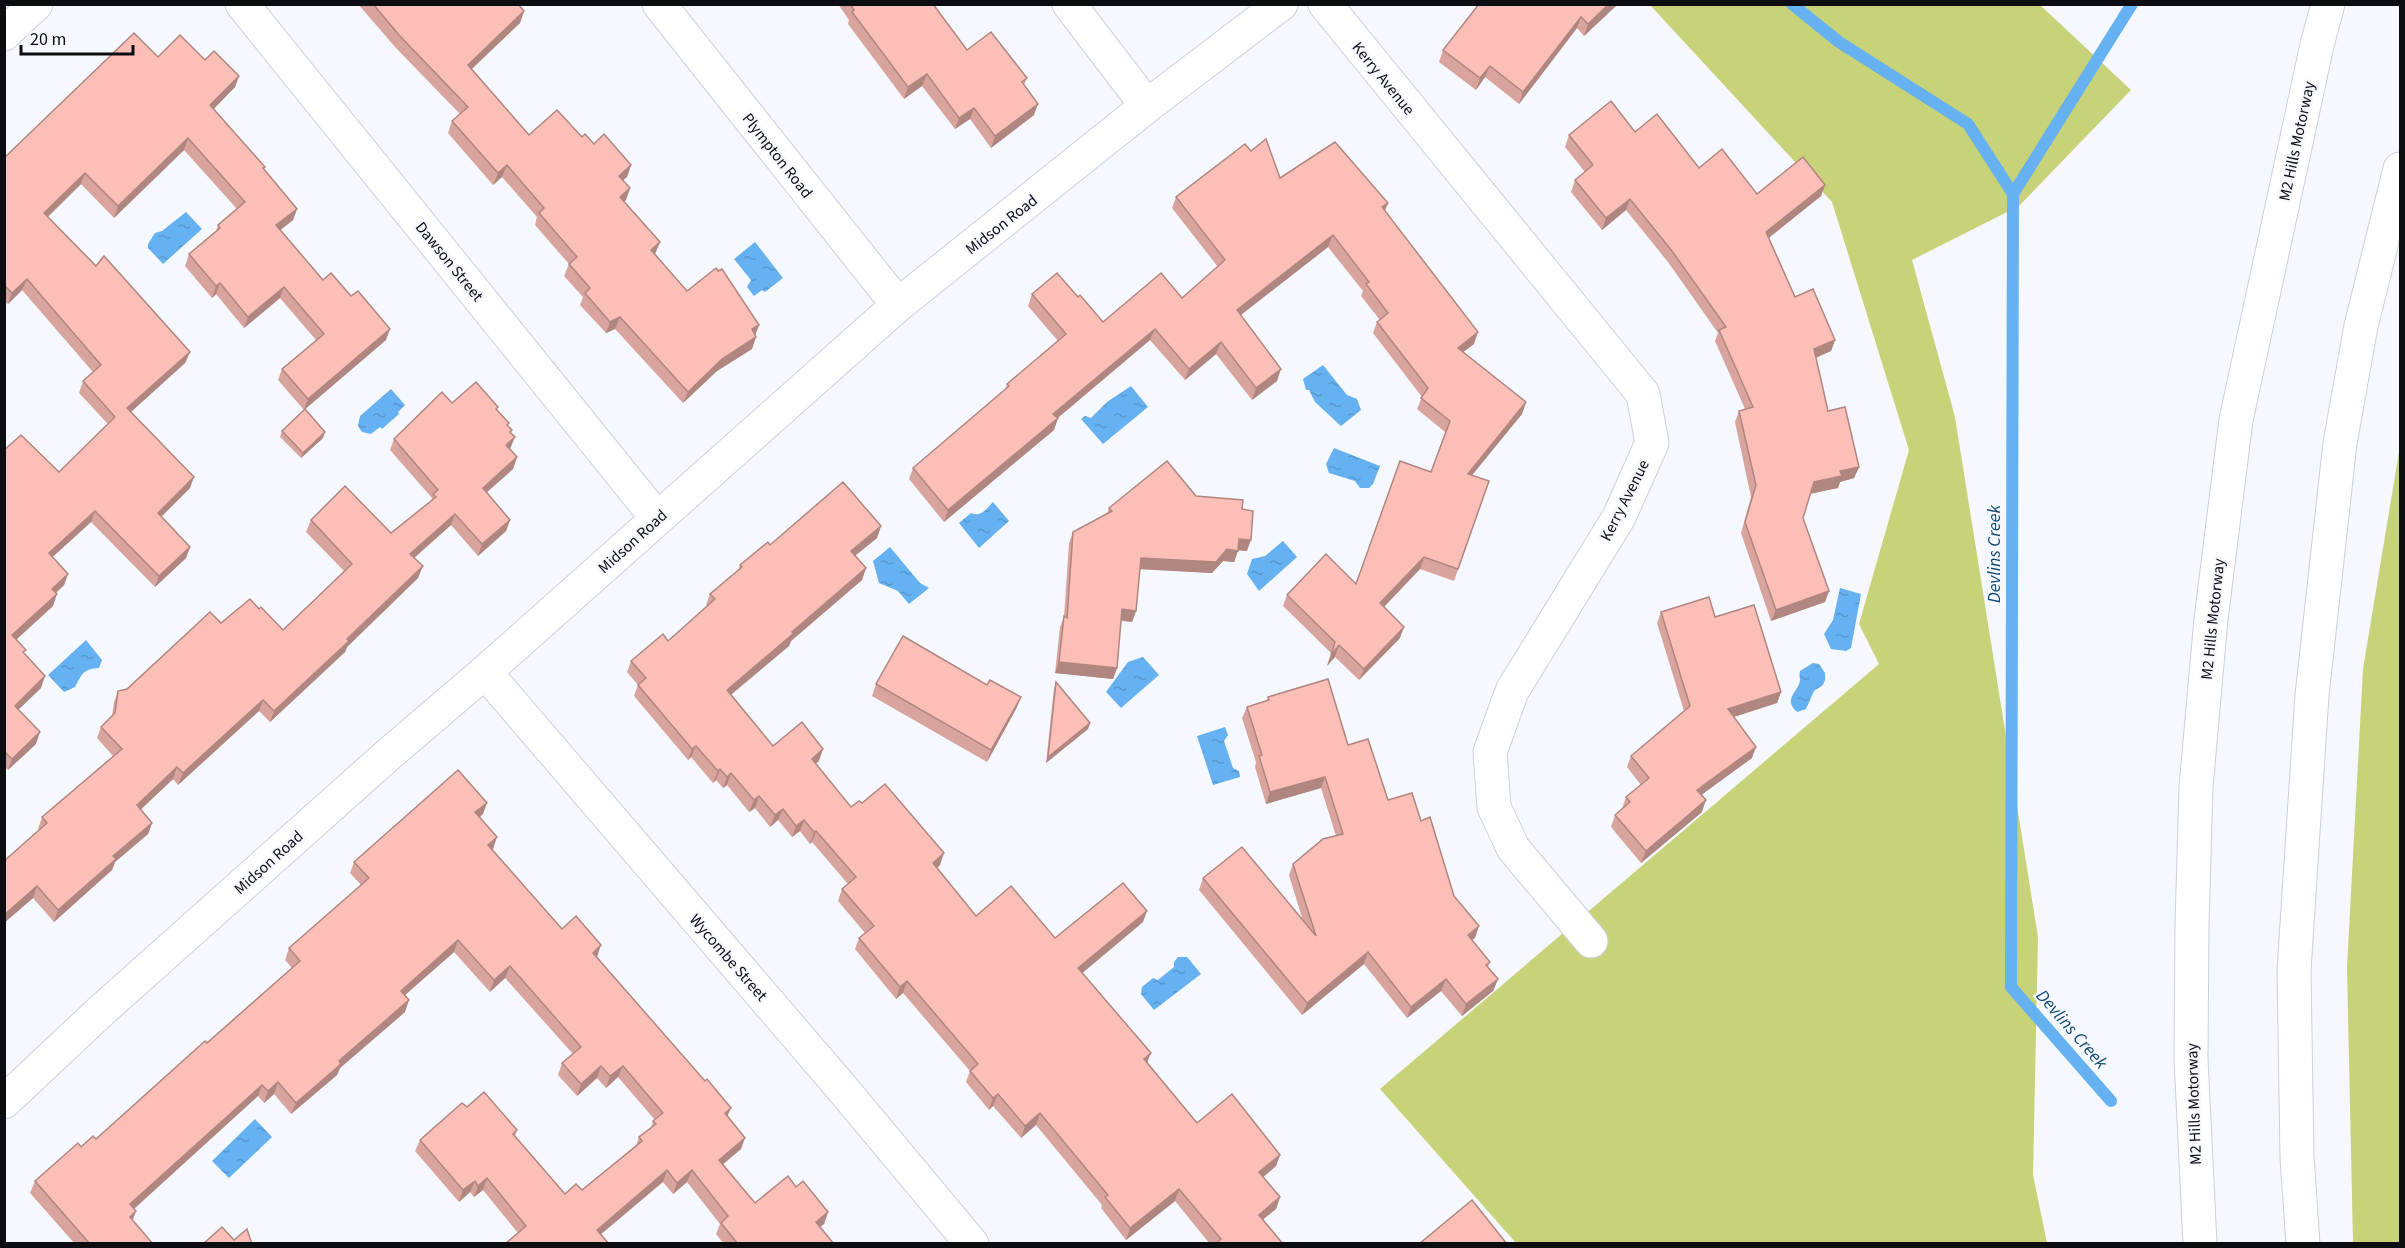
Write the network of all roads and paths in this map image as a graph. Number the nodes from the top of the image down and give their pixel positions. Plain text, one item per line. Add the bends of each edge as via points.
1 (36, 4) edge
2 (242, 4) edge
3 (659, 4) edge
4 (1069, 4) edge
5 (1281, 4) edge
6 (1325, 4) edge
7 (2328, 4) edge
8 (4, 34) edge
9 (1147, 106) junction
10 (2400, 169) edge
11 (898, 305) junction
12 (657, 518) junction
13 (485, 672) junction
14 (1591, 941) dead end
15 (4, 1102) edge
16 (972, 1244) edge
17 (2200, 1244) edge
18 (2303, 1244) edge

1 - 8 main road
2 - 12 main road, Dawson Street
3 - 11 main road, Plympton Road
4 - 9 main road
5 - 9 main road, Midson Road
6 - 14 main road, Kerry Avenue via 1643,394 1652,443 1619,517 1512,691 1490,752 1494,807 1513,848
7 - 17 main road, M2 Hills Motorway via 2236,420 2211,619 2196,787 2192,926 2191,1059
9 - 11 main road, Midson Road
10 - 18 main road via 2361,326 2340,443 2312,695 2294,970 2297,1157
11 - 12 main road, Midson Road
12 - 13 main road, Midson Road
13 - 15 main road, Midson Road via 102,1010
13 - 16 main road, Wycombe Street

